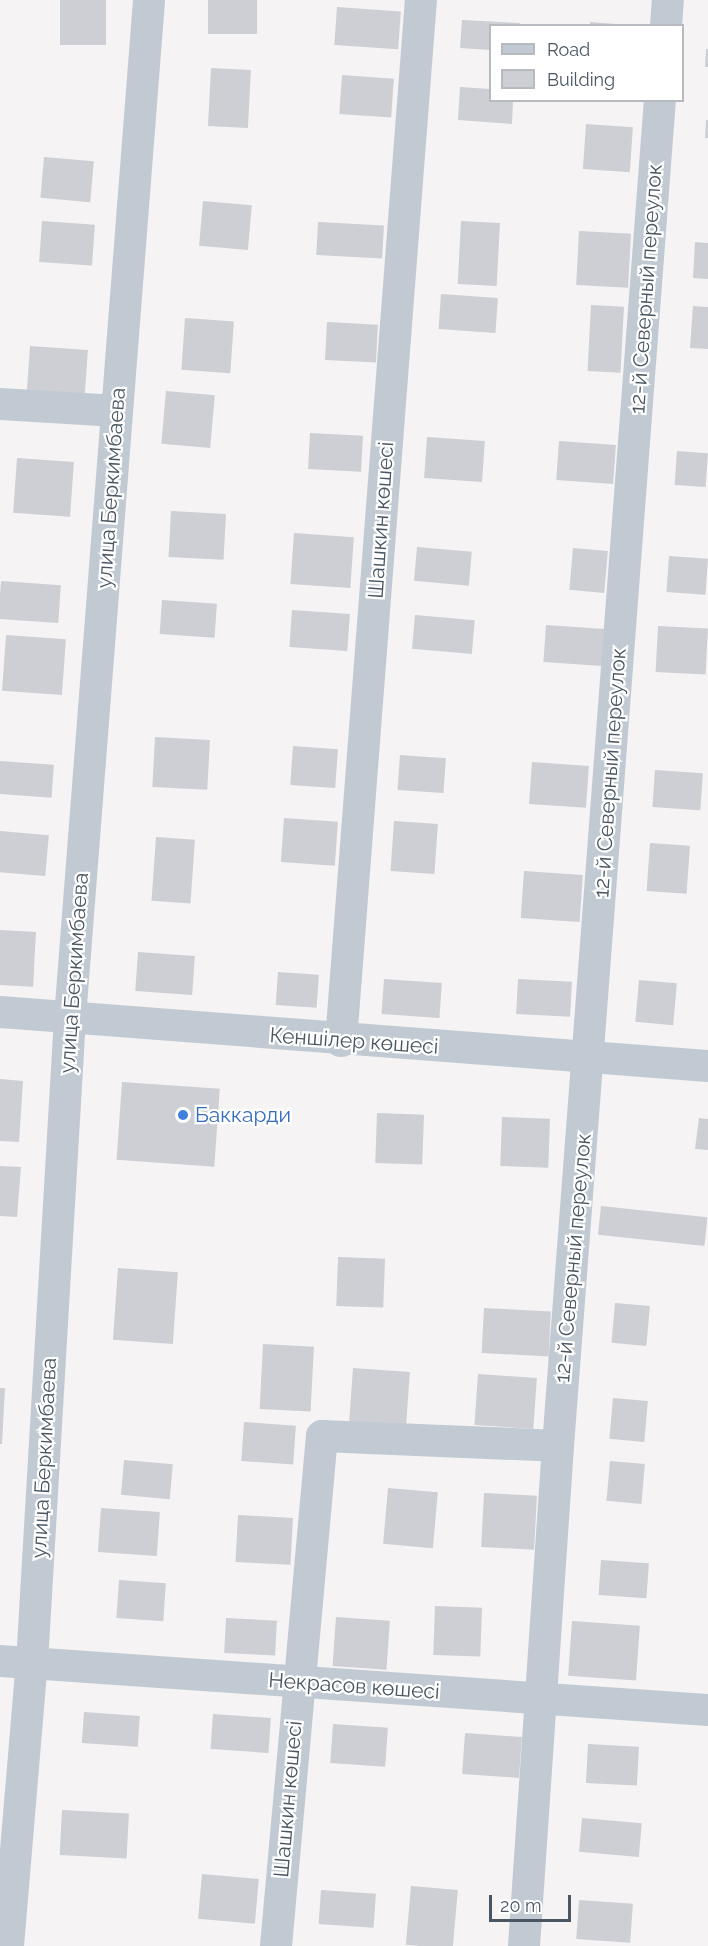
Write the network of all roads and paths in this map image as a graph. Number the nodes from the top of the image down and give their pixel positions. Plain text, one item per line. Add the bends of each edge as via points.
1 (149, 0) edge
2 (422, 0) edge
3 (668, 0) edge
4 (666, 24) edge
5 (660, 102) edge
6 (0, 404) edge
7 (117, 411) junction
8 (0, 1012) edge
9 (70, 1018) junction
10 (341, 1041) junction
11 (589, 1057) junction
12 (708, 1066) edge
13 (558, 1446) junction
14 (0, 1661) edge
15 (32, 1663) junction
16 (297, 1682) junction
17 (540, 1698) junction
18 (708, 1710) edge
19 (8, 1946) edge
20 (276, 1946) edge
21 (524, 1946) edge

1 - 7 street, улица Беркимбаева
2 - 10 street, Шашкин көшесі
3 - 4 street
5 - 11 street, 12-й Северный переулок
6 - 7 street
7 - 9 street, улица Беркимбаева
8 - 9 street, Кеншілер көшесі
9 - 10 street, Кеншілер көшесі
9 - 15 street, улица Беркимбаева
10 - 11 street, Кеншілер көшесі
11 - 12 street, Кеншілер көшесі
11 - 13 street, 12-й Северный переулок
13 - 16 street, Шашкин көшесі via 322,1436
13 - 17 street, 12-й Северный переулок
14 - 15 street, Некрасов көшесі
15 - 16 street, Некрасов көшесі
15 - 19 street, улица Беркимбаева
16 - 17 street, Некрасов көшесі
16 - 20 street, Шашкин көшесі
17 - 18 street, Некрасов көшесі
17 - 21 street, 12-й Северный переулок

